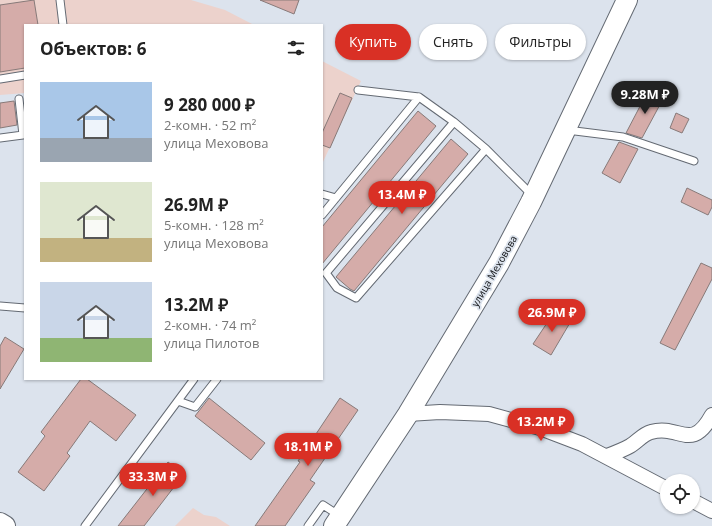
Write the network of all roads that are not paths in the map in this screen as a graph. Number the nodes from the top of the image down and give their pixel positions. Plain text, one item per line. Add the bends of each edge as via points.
1 (60, 0) edge
2 (627, 0) edge
3 (63, 24) edge
4 (24, 75) edge
5 (0, 79) edge
6 (358, 90) dead end
7 (420, 97) junction
8 (19, 99) dead end
9 (454, 122) junction
10 (565, 130) junction
11 (0, 138) edge
12 (486, 149) junction
13 (694, 161) dead end
14 (323, 194) edge
15 (534, 196) junction
16 (336, 198) junction
17 (323, 215) edge
18 (0, 306) edge
19 (24, 308) edge
20 (193, 380) edge
21 (216, 380) edge
22 (178, 401) junction
23 (408, 414) junction
24 (712, 415) edge
25 (607, 456) junction
26 (660, 484) edge
27 (700, 505) edge
28 (712, 511) edge
29 (337, 521) edge
30 (0, 523) edge
31 (6, 526) edge
32 (85, 526) edge
33 (308, 526) edge

1 - 3 lane
2 - 10 street, улица Меховова
4 - 5 lane
6 - 7 lane
7 - 9 lane
7 - 16 lane
8 - 11 lane via 23,135
9 - 12 lane
9 - 12 lane via 326,273 337,288 356,298
10 - 13 lane via 623,137
10 - 15 street, улица Меховова
12 - 15 lane
14 - 16 lane
15 - 23 street, улица Меховова via 499,263
16 - 17 lane
18 - 19 lane
20 - 22 lane
21 - 22 lane via 195,407
22 - 32 lane
23 - 25 street via 489,414 540,428
23 - 29 street, улица Меховова
24 - 25 street via 705,427 694,436 666,430 650,433 629,447
25 - 26 street
27 - 28 street
29 - 33 lane via 323,505
30 - 31 street

